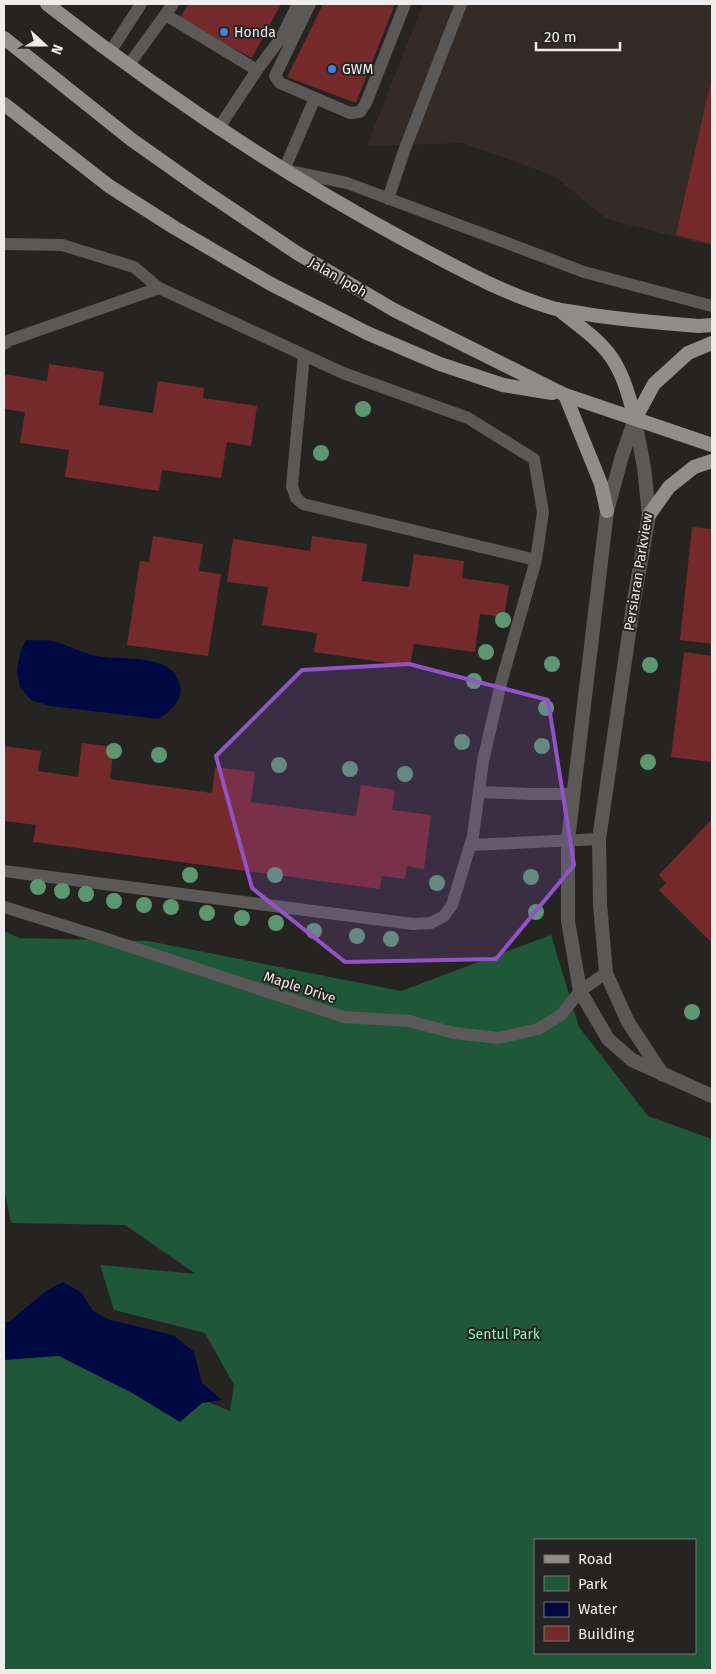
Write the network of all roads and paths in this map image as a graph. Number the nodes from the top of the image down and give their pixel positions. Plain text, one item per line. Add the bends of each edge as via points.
1 (47, 4) edge
2 (173, 4) edge
3 (298, 4) edge
4 (310, 4) edge
5 (406, 4) edge
6 (461, 4) edge
7 (139, 7) edge
8 (166, 15) junction
9 (4, 38) edge
10 (110, 52) junction
11 (128, 66) junction
12 (257, 70) junction
13 (315, 98) junction
14 (4, 104) edge
15 (218, 129) junction
16 (284, 170) junction
17 (388, 199) junction
18 (4, 244) edge
19 (160, 288) junction
20 (712, 306) edge
21 (557, 309) junction
22 (712, 325) edge
23 (712, 343) edge
24 (4, 344) edge
25 (304, 355) junction
26 (565, 395) junction
27 (635, 419) junction
28 (712, 445) edge
29 (712, 461) edge
30 (607, 511) junction
31 (649, 515) junction
32 (536, 560) junction
33 (480, 792) junction
34 (573, 794) junction
35 (599, 838) junction
36 (568, 840) junction
37 (471, 845) junction
38 (4, 871) edge
39 (4, 907) edge
40 (606, 973) junction
41 (580, 991) junction
42 (664, 1076) junction
43 (712, 1096) edge

1 - 10 main road
2 - 8 lane
3 - 12 lane via 281,38
4 - 13 lane via 275,76 280,83
5 - 13 lane via 360,112 350,113
6 - 17 lane
7 - 10 lane
8 - 11 lane
8 - 12 lane
9 - 26 main road, Jalan Ipoh via 132,140 296,253 394,310
10 - 11 main road
11 - 15 main road
12 - 15 lane
13 - 16 lane
14 - 26 main road via 109,186 269,283 367,333 440,364 503,385
15 - 16 main road
16 - 17 lane via 347,183
16 - 21 main road via 451,265 513,294
17 - 20 lane via 584,272
18 - 19 lane via 62,245 134,267
19 - 24 lane
19 - 25 lane
21 - 22 main road via 615,318
21 - 27 main road via 595,339 615,362
23 - 27 main road via 688,353 654,384
25 - 32 lane via 343,374 468,418 534,459 543,512
25 - 32 lane via 292,486 296,498 303,504
26 - 27 main road, Jalan Ipoh
26 - 30 main road via 601,484
27 - 28 main road, Jalan Ipoh
27 - 30 street
27 - 31 street, Persiaran Parkview
29 - 31 main road via 694,467 669,487
30 - 34 street
31 - 35 street, Persiaran Parkview
32 - 33 lane via 483,761
33 - 34 lane
33 - 37 lane
34 - 36 street
35 - 36 lane
35 - 40 street, Persiaran Parkview
36 - 37 lane
36 - 41 street via 568,921
37 - 38 lane via 452,905 444,916 431,923 413,924
39 - 41 lane, Maple Drive via 344,1017 409,1021 499,1038 538,1029 562,1015
40 - 41 lane
40 - 42 street, Persiaran Parkview via 628,1022
41 - 42 street via 608,1039 632,1060
42 - 43 street

